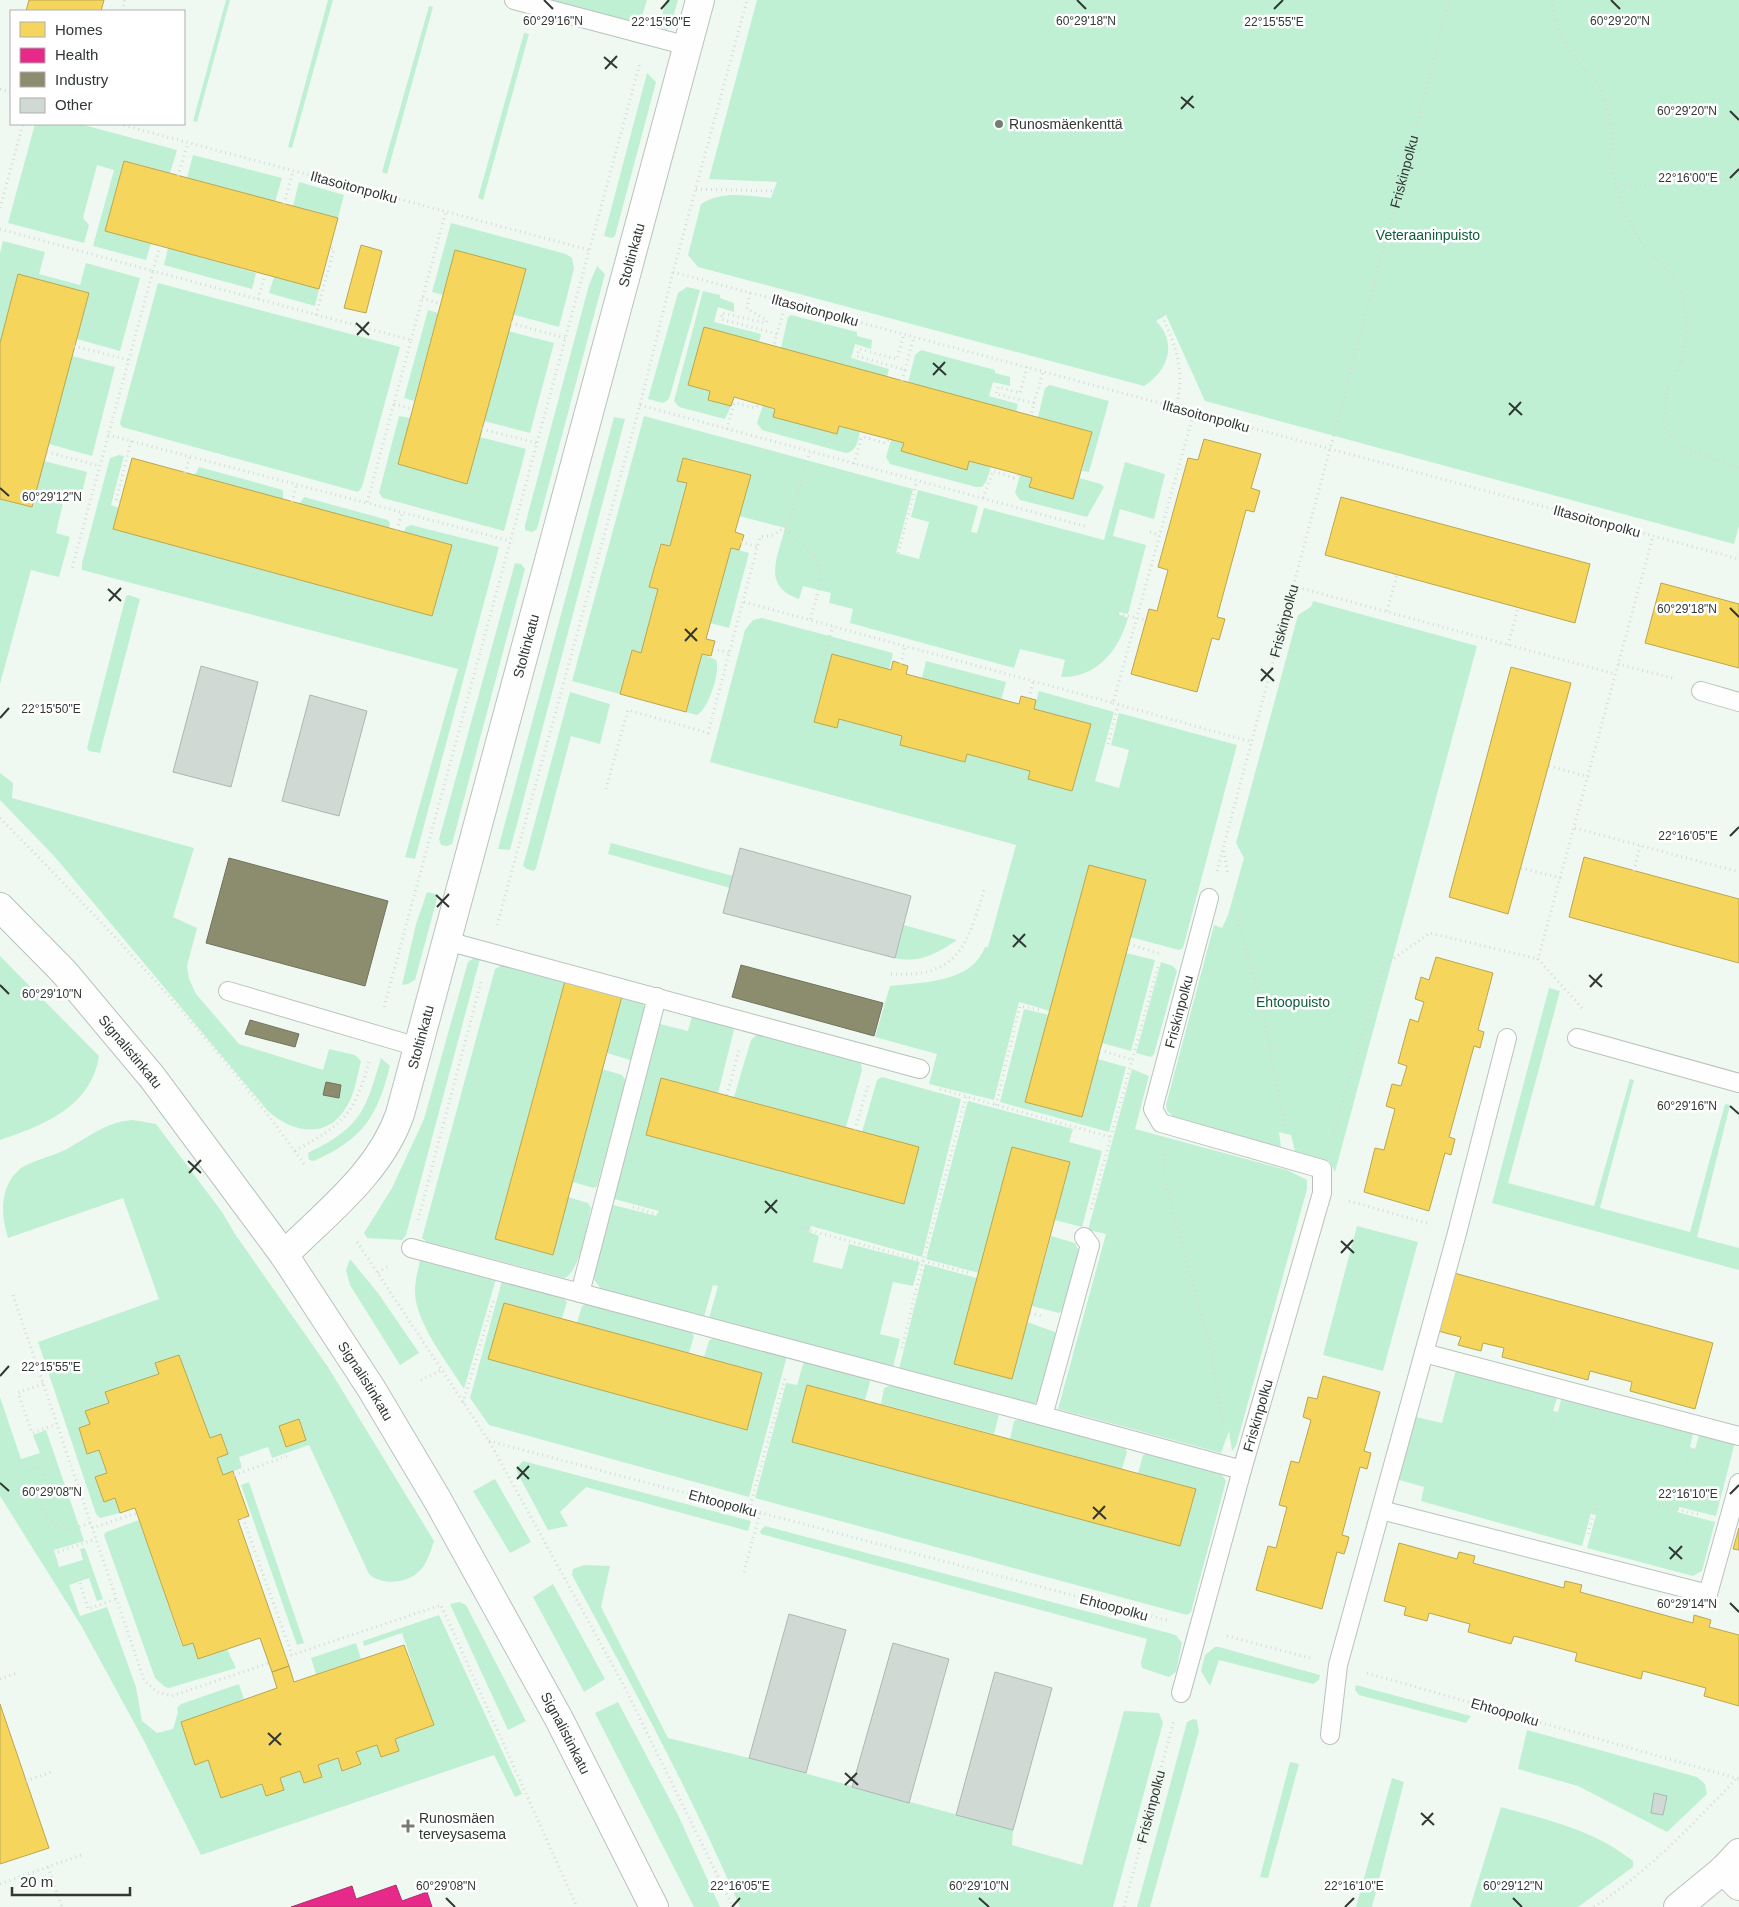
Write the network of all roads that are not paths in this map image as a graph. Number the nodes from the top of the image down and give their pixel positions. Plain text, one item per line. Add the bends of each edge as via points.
1 (514, 0) edge
2 (700, 0) edge
3 (688, 46) junction
4 (1701, 691) road end
5 (1739, 702) edge
6 (1209, 898) road end
7 (0, 908) edge
8 (447, 941) junction
9 (228, 990) dead end
10 (657, 997) junction
11 (1507, 1038) dead end
12 (1577, 1038) dead end
13 (418, 1047) junction
14 (920, 1069) dead end
15 (1739, 1084) edge
16 (1084, 1237) dead end
17 (411, 1248) road end
18 (284, 1255) junction
19 (580, 1293) junction
20 (1424, 1353) junction
21 (1044, 1416) junction
22 (1739, 1436) edge
23 (1235, 1468) junction
24 (1739, 1482) edge
25 (1381, 1510) junction
26 (1181, 1693) road end
27 (1330, 1735) dead end
28 (1734, 1870) edge
29 (654, 1907) edge
30 (1678, 1907) edge

1 - 3 lane
2 - 3 street, Stoltinkatu
3 - 8 street, Stoltinkatu
4 - 5 lane
6 - 23 lane, Friskinpolku via 1153,1109 1161,1123 1322,1169 1322,1193
7 - 18 street, Signalistinkatu via 64,972 152,1077
8 - 10 lane
8 - 13 street, Stoltinkatu
9 - 13 lane
10 - 14 lane
10 - 19 lane
11 - 20 lane
12 - 15 lane
13 - 18 street, Stoltinkatu via 392,1136 373,1166
16 - 21 lane via 1090,1246
17 - 19 lane
18 - 29 street, Signalistinkatu via 371,1388 441,1507 559,1719
19 - 21 lane
20 - 22 lane
20 - 25 lane
21 - 23 lane
23 - 26 lane, Friskinpolku via 1200,1629
24 - 25 lane via 1708,1594
25 - 27 lane via 1338,1665
28 - 30 street

